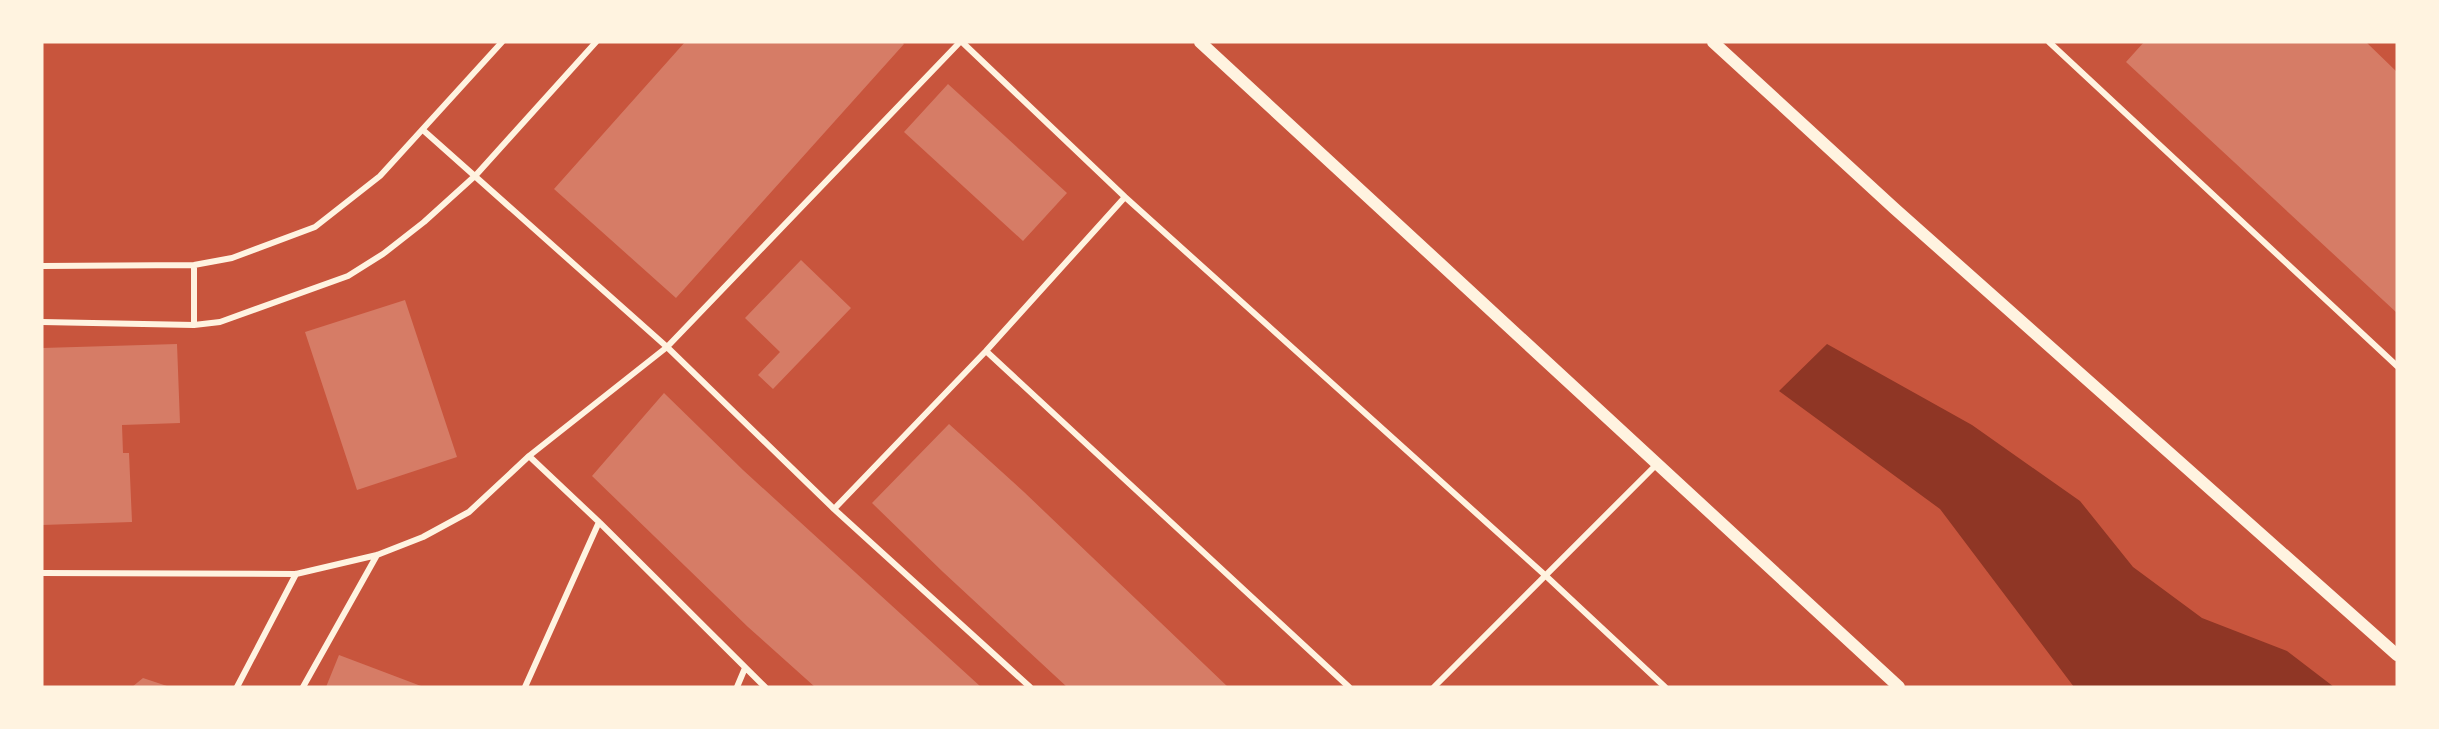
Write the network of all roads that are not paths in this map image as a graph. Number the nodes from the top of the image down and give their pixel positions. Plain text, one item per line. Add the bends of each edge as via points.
1 (502, 42) edge
2 (596, 42) edge
3 (961, 42) edge
4 (1200, 42) edge
5 (1713, 42) edge
6 (2049, 42) edge
7 (2058, 45) edge
8 (423, 130) junction
9 (476, 175) junction
10 (1125, 197) junction
11 (194, 265) junction
12 (42, 266) edge
13 (42, 322) edge
14 (194, 325) junction
15 (667, 347) junction
16 (986, 351) junction
17 (2397, 366) edge
18 (529, 456) junction
19 (1657, 464) junction
20 (834, 509) junction
21 (599, 522) junction
22 (377, 555) junction
23 (44, 573) edge
24 (296, 574) junction
25 (1546, 576) junction
26 (42, 580) edge
27 (2397, 655) edge
28 (745, 668) junction
29 (237, 687) edge
30 (303, 687) edge
31 (525, 687) edge
32 (737, 687) edge
33 (765, 687) edge
34 (1030, 687) edge
35 (1349, 687) edge
36 (1434, 687) edge
37 (1665, 687) edge
38 (1899, 687) edge

1 - 8 street
2 - 9 street
3 - 10 street
3 - 15 street
4 - 19 main road
5 - 27 main road
6 - 7 street
7 - 17 street
8 - 9 street
8 - 11 street via 380,176 315,227 232,258
9 - 14 street via 391,248 348,276 220,322
9 - 15 street
10 - 16 street
10 - 25 street
11 - 12 street
11 - 14 street
13 - 14 street
15 - 18 street
15 - 20 street
16 - 20 street
16 - 35 street
18 - 21 street
18 - 22 street via 469,512 423,537
19 - 25 street
19 - 38 main road
20 - 34 street
21 - 28 street
21 - 31 street
22 - 24 street
22 - 30 street
23 - 24 street
23 - 26 street
24 - 29 street
25 - 36 street
25 - 37 street
28 - 32 street
28 - 33 street

